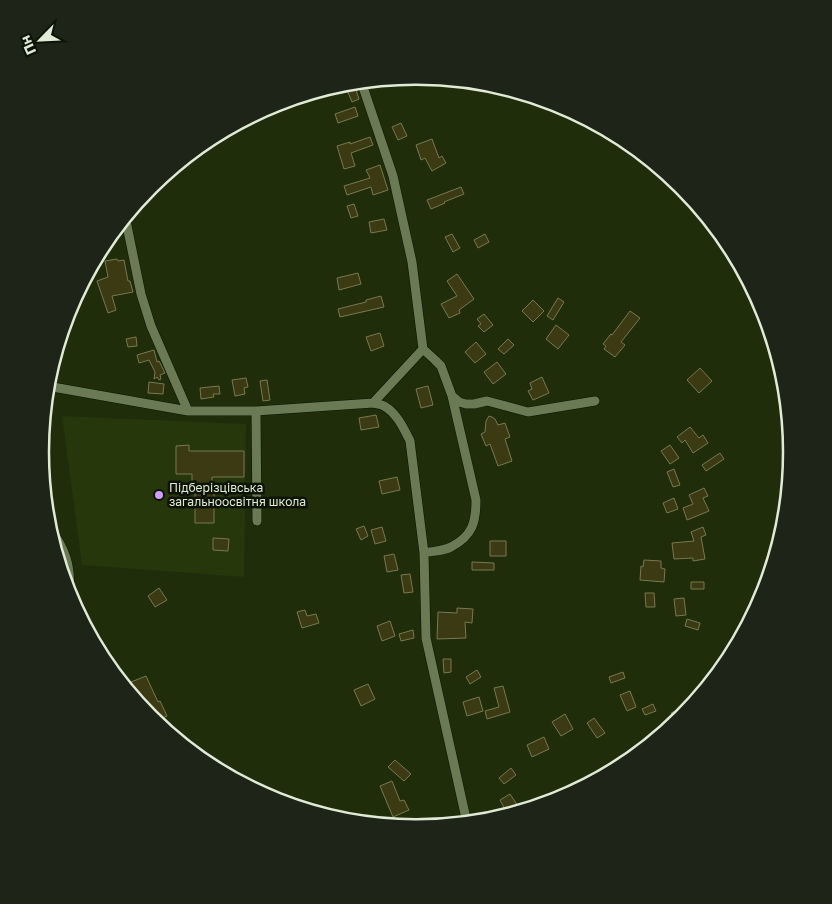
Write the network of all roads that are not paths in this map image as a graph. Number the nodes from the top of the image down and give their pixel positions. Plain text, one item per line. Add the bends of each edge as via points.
1 (363, 89) edge
2 (128, 225) edge
3 (423, 349) junction
4 (55, 387) edge
5 (452, 396) junction
6 (595, 400) dead end
7 (373, 403) junction
8 (188, 411) junction
9 (256, 411) junction
10 (257, 521) dead end
11 (60, 544) edge
12 (424, 553) junction
13 (69, 571) edge
14 (465, 816) edge

1 - 3 street via 394,176 412,262
2 - 8 street via 143,302
3 - 5 street via 440,366
3 - 7 street
4 - 8 street
5 - 6 street via 466,404 487,401 528,412
5 - 12 street via 476,500 476,514 473,527 464,538 450,547
7 - 9 street
7 - 12 street via 384,405 394,414 410,441
8 - 9 street
9 - 10 street
11 - 13 street
12 - 14 street via 426,638

